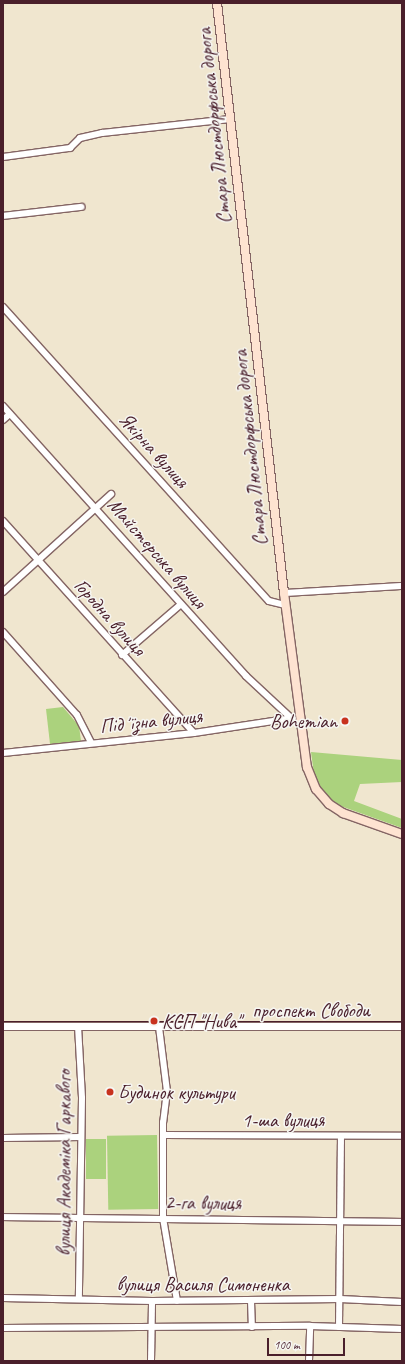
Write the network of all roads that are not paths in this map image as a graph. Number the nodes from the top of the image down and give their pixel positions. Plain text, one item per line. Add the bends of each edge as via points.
1 (217, 3) edge
2 (230, 119) junction
3 (3, 157) edge
4 (81, 206) dead end
5 (3, 216) edge
6 (3, 307) edge
7 (3, 406) edge
8 (10, 414) junction
9 (3, 420) edge
10 (111, 494) dead end
11 (95, 507) junction
12 (3, 521) edge
13 (39, 561) junction
14 (402, 586) edge
15 (3, 592) edge
16 (284, 593) junction
17 (180, 605) junction
18 (285, 605) junction
19 (3, 632) edge
20 (122, 655) junction
21 (291, 718) junction
22 (301, 720) junction
23 (194, 733) junction
24 (92, 743) junction
25 (3, 753) edge
26 (402, 834) edge
27 (3, 1026) edge
28 (78, 1026) junction
29 (402, 1026) edge
30 (159, 1027) junction
31 (163, 1135) junction
32 (341, 1136) junction
33 (402, 1136) edge
34 (81, 1137) junction
35 (3, 1138) edge
36 (80, 1216) junction
37 (3, 1217) edge
38 (164, 1218) junction
39 (341, 1221) junction
40 (402, 1222) edge
41 (3, 1298) edge
42 (79, 1299) junction
43 (340, 1299) junction
44 (152, 1301) junction
45 (177, 1301) junction
46 (251, 1301) junction
47 (402, 1302) edge
48 (252, 1326) junction
49 (310, 1326) junction
50 (339, 1327) junction
51 (3, 1328) edge
52 (151, 1328) junction
53 (402, 1329) edge
54 (151, 1361) edge
55 (309, 1361) edge

1 - 2 main road, Стара Люстдорфська дорога
2 - 3 street via 102,133 80,138 70,148
2 - 16 main road, Стара Люстдорфська дорога
4 - 5 street
6 - 18 street, Якірна вулиця via 269,601
7 - 8 street, Майстерська вулиця
8 - 9 street
8 - 11 street, Майстерська вулиця
10 - 11 street
11 - 13 street
11 - 17 street, Майстерська вулиця
12 - 13 street, Городна вулиця
13 - 15 street
13 - 20 street, Городна вулиця
14 - 16 street
16 - 18 main road, Стара Люстдорфська дорога
17 - 20 street
17 - 21 street, Майстерська вулиця via 246,676
18 - 22 main road, Стара Люстдорфська дорога
19 - 24 street via 77,715
20 - 23 street, Городна вулиця
21 - 22 street, Підʼїзна вулиця
21 - 23 street, Підʼїзна вулиця
22 - 26 main road, Стара Люстдорфська дорога via 307,767 312,782 324,799 343,813
23 - 24 street, Підʼїзна вулиця
24 - 25 street, Підʼїзна вулиця
27 - 28 street, проспект Свободи
28 - 30 street, проспект Свободи
28 - 34 street, вулиця Академіка Гаркавого via 82,1098
29 - 30 street, проспект Свободи
30 - 31 street via 166,1084
31 - 32 street, 1-ша вулиця
31 - 38 street
32 - 33 street, 1-ша вулиця
32 - 39 street
34 - 35 street
34 - 36 street, вулиця Академіка Гаркавого
36 - 37 street, 2-га вулиця
36 - 38 street, 2-га вулиця
36 - 42 street, вулиця Академіка Гаркавого
38 - 39 street, 2-га вулиця
38 - 45 street
39 - 40 street, 2-га вулиця
39 - 43 street
41 - 42 street, вулиця Василя Симоненка
42 - 44 street, вулиця Василя Симоненка
43 - 46 street, вулиця Василя Симоненка
43 - 47 street, вулиця Василя Симоненка
43 - 50 street
44 - 45 street, вулиця Василя Симоненка
44 - 52 street
45 - 46 street, вулиця Василя Симоненка
46 - 48 street
48 - 49 street
48 - 52 street
49 - 50 street
49 - 55 street
50 - 53 street
51 - 52 street
52 - 54 street

